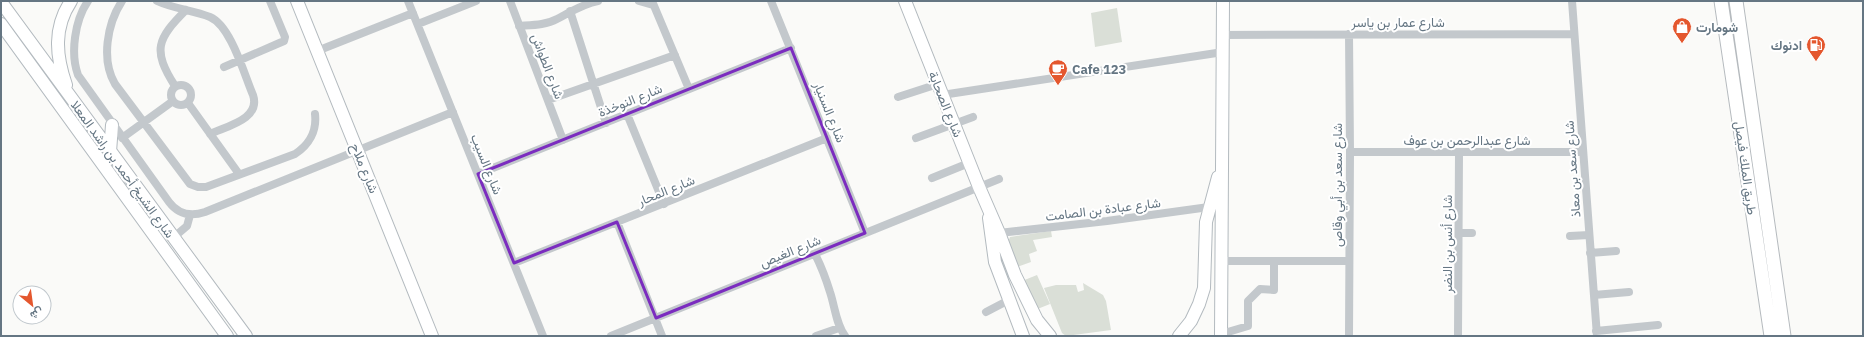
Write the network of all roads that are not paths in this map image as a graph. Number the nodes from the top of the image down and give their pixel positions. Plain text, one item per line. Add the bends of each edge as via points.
1 (71, 1) edge
2 (88, 1) edge
3 (122, 1) edge
4 (157, 1) edge
5 (270, 1) edge
6 (297, 1) edge
7 (408, 1) edge
8 (476, 1) edge
9 (510, 1) edge
10 (598, 1) edge
11 (639, 1) edge
12 (772, 1) edge
13 (905, 1) edge
14 (1223, 1) edge
15 (1572, 1) edge
16 (1721, 1) edge
17 (1736, 1) edge
18 (1, 2) edge
19 (653, 3) edge
20 (186, 10) junction
21 (570, 11) junction
22 (413, 13) junction
23 (1, 24) edge
24 (418, 24) junction
25 (519, 26) junction
26 (1349, 34) junction
27 (1574, 34) junction
28 (1223, 35) junction
29 (791, 48) junction
30 (317, 51) junction
31 (1223, 52) junction
32 (675, 55) junction
33 (239, 60) junction
34 (224, 67) dead end
35 (595, 84) junction
36 (175, 86) junction
37 (689, 89) junction
38 (940, 90) junction
39 (898, 97) dead end
40 (71, 98) junction
41 (548, 100) junction
42 (173, 101) junction
43 (188, 103) junction
44 (453, 112) junction
45 (315, 114) dead end
46 (628, 114) junction
47 (973, 117) dead end
48 (144, 122) junction
49 (606, 123) junction
50 (954, 124) junction
51 (112, 125) junction
52 (210, 134) junction
53 (122, 138) junction
54 (827, 138) junction
55 (916, 138) dead end
56 (563, 140) junction
57 (358, 151) junction
58 (110, 152) junction
59 (1222, 152) junction
60 (1350, 152) junction
61 (1583, 152) junction
62 (1459, 153) junction
63 (969, 163) junction
64 (240, 174) junction
65 (478, 174) junction
66 (932, 178) dead end
67 (999, 179) dead end
68 (979, 187) junction
69 (664, 204) junction
70 (988, 207) junction
71 (1209, 207) junction
72 (1222, 208) junction
73 (190, 215) junction
74 (618, 222) junction
75 (865, 233) junction
76 (999, 233) junction
77 (1459, 233) junction
78 (1472, 233) dead end
79 (1570, 236) dead end
80 (1589, 236) junction
81 (174, 237) junction
82 (1616, 251) dead end
83 (1590, 253) junction
84 (815, 254) junction
85 (1222, 261) junction
86 (1274, 262) junction
87 (1349, 262) junction
88 (514, 263) junction
89 (189, 283) junction
90 (1629, 292) dead end
91 (1594, 295) junction
92 (1009, 300) junction
93 (986, 312) dead end
94 (656, 318) junction
95 (1658, 325) dead end
96 (839, 328) junction
97 (1596, 334) edge
98 (1221, 335) edge
99 (227, 336) edge
100 (236, 336) edge
101 (246, 336) edge
102 (432, 336) edge
103 (543, 336) edge
104 (611, 336) edge
105 (662, 336) edge
106 (816, 336) edge
107 (846, 336) edge
108 (1023, 336) edge
109 (1050, 336) edge
110 (1179, 336) edge
111 (1349, 336) edge
112 (1458, 336) edge
113 (1771, 336) edge
114 (1784, 336) edge

1 - 40 street via 61,22 57,43 60,66
2 - 51 street via 78,23 75,64 81,81
3 - 48 street via 111,26 108,67 115,84
4 - 20 street
5 - 33 street via 285,40
6 - 30 street, شارع ملاح
7 - 22 street, شارع السيب
8 - 24 street
9 - 25 street, شارع الطواش
10 - 21 street
11 - 19 street
12 - 29 street, شارع السنيار
13 - 38 street, شارع الصحابة
14 - 28 street
15 - 27 street, شارع سعد بن معاذ
16 - 113 main road, طريق الملك فيصل
17 - 114 main road, طريق الملك فيصل
18 - 40 street, شارع الشيخ أحمد بن راشد المعلا
19 - 32 street
20 - 33 street via 210,17 222,25
20 - 36 street via 169,27 161,45 162,64
21 - 25 street via 556,20 543,24
21 - 35 street
22 - 24 street, شارع السيب
22 - 30 street
23 - 89 street, شارع الشيخ أحمد بن راشد المعلا
24 - 44 street, شارع السيب
25 - 41 street, شارع الطواش
26 - 27 street, شارع عمار بن ياسر
26 - 28 street, شارع عمار بن ياسر
26 - 60 street, شارع سعد بن أبي وقاص
27 - 61 street, شارع سعد بن معاذ
28 - 31 street
29 - 37 street, شارع النوخذة
29 - 54 street, شارع السنيار
30 - 57 street, شارع ملاح
31 - 38 street
31 - 59 street
32 - 35 street
32 - 37 street
33 - 34 street
33 - 52 street via 254,98 254,108 245,118
35 - 41 street
35 - 49 street
36 - 42 street via 171,93
36 - 43 street via 183,84 189,88 191,96
37 - 46 street, شارع النوخذة
38 - 39 street
38 - 50 street, شارع الصحابة
40 - 58 street, شارع الشيخ أحمد بن راشد المعلا
41 - 56 street, شارع الطواش
42 - 43 street via 180,105
42 - 48 street
43 - 52 street
44 - 57 street
44 - 65 street, شارع السيب
45 - 64 street via 314,130 303,148 295,154
46 - 49 street, شارع النوخذة
46 - 69 street
47 - 50 street
48 - 53 street
48 - 64 street via 188,182 194,186 206,187
49 - 56 street, شارع النوخذة
50 - 55 street
50 - 63 street, شارع الصحابة
51 - 53 street
51 - 58 street
52 - 64 street
53 - 73 street via 172,206
54 - 69 street, شارع المحار
54 - 75 street, شارع السنيار
56 - 65 street, شارع النوخذة
57 - 73 street via 205,212
57 - 102 street, شارع ملاح
58 - 81 street, شارع الشيخ أحمد بن راشد المعلا
59 - 71 street
59 - 72 street
60 - 62 street, شارع عبدالرحمن بن عوف
60 - 87 street, شارع سعد بن أبي وقاص
61 - 62 street, شارع عبدالرحمن بن عوف
61 - 80 street, شارع سعد بن معاذ
62 - 77 street, شارع أنس بن النضر
63 - 66 street
63 - 68 street, شارع الصحابة
65 - 88 street, شارع السيب
67 - 68 street, شارع الغيص
68 - 70 street, شارع الصحابة
68 - 75 street, شارع الغيص
69 - 74 street, شارع المحار
70 - 76 street, شارع الصحابة
70 - 92 street via 994,262
71 - 72 street via 1216,201
71 - 76 street, شارع عبادة بن الصامت
71 - 110 street via 1206,222 1204,288 1191,321
72 - 85 street
73 - 81 street via 187,226
74 - 88 street, شارع المحار
74 - 94 street
75 - 84 street, شارع الغيص
76 - 109 street, شارع الصحابة via 1029,306 1036,320
77 - 78 street
77 - 112 street, شارع أنس بن النضر
79 - 80 street
80 - 83 street, شارع سعد بن معاذ
81 - 101 street, شارع الشيخ أحمد بن راشد المعلا
82 - 83 street
83 - 91 street, شارع سعد بن معاذ
84 - 94 street, شارع الغيص
84 - 96 street via 834,304
85 - 86 street
85 - 98 street
86 - 87 street
86 - 98 street via 1274,290 1260,289 1248,301 1248,326
87 - 111 street, شارع سعد بن أبي وقاص
88 - 103 street, شارع السيب
89 - 99 street, شارع الشيخ أحمد بن راشد المعلا
89 - 100 street via 210,301
90 - 91 street
91 - 97 street, شارع سعد بن معاذ
92 - 93 street
92 - 108 street
94 - 104 street, شارع الغيص
94 - 105 street
95 - 97 street
96 - 106 street
96 - 107 street

